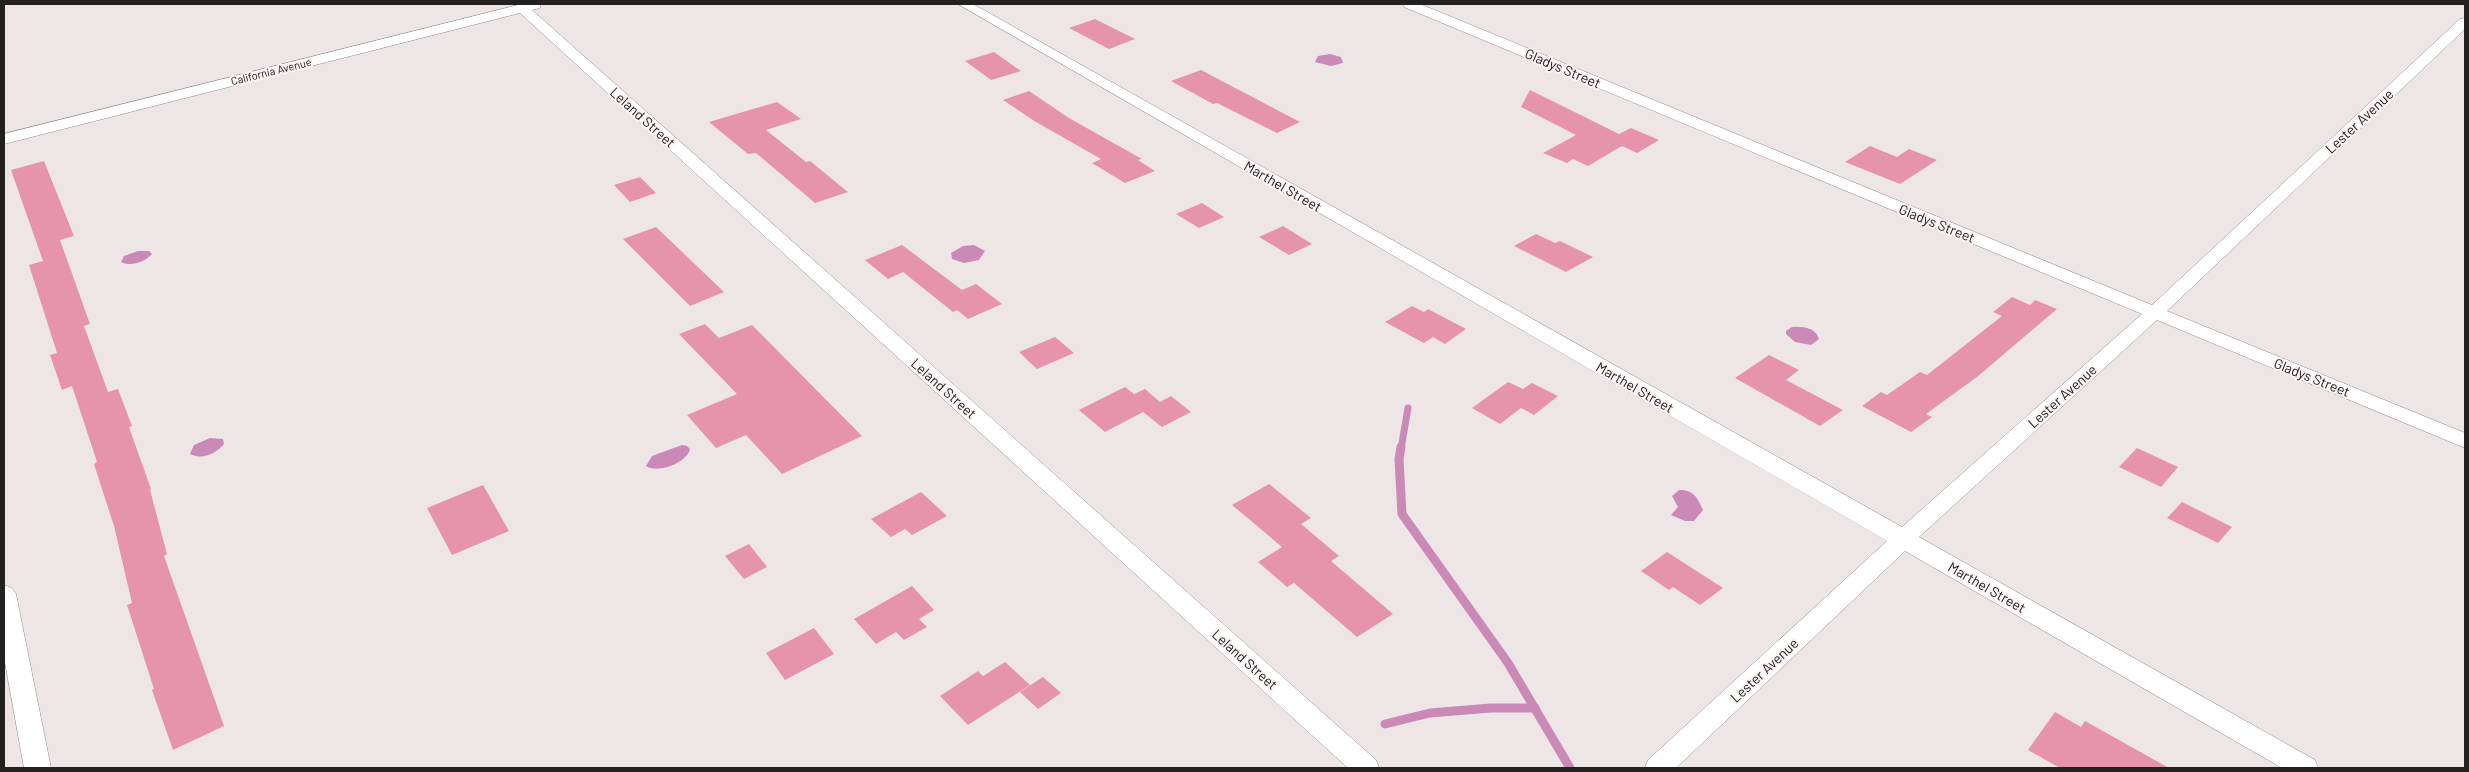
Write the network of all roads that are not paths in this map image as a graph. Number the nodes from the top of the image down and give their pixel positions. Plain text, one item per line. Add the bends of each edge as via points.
1 (964, 4) edge
2 (1409, 4) edge
3 (530, 6) edge
4 (2465, 22) edge
5 (4, 139) edge
6 (2154, 312) junction
7 (2465, 441) edge
8 (1903, 539) junction
9 (4, 594) edge
10 (38, 768) edge
11 (1366, 768) edge
12 (1658, 768) edge
13 (2305, 768) edge

1 - 8 street, Marthel Street
2 - 6 street, Gladys Street
3 - 5 street, California Avenue
3 - 11 street, Leland Street
4 - 6 street, Lester Avenue
6 - 7 street, Gladys Street
6 - 8 street, Lester Avenue
8 - 12 street, Lester Avenue
8 - 13 street, Marthel Street
9 - 10 street

